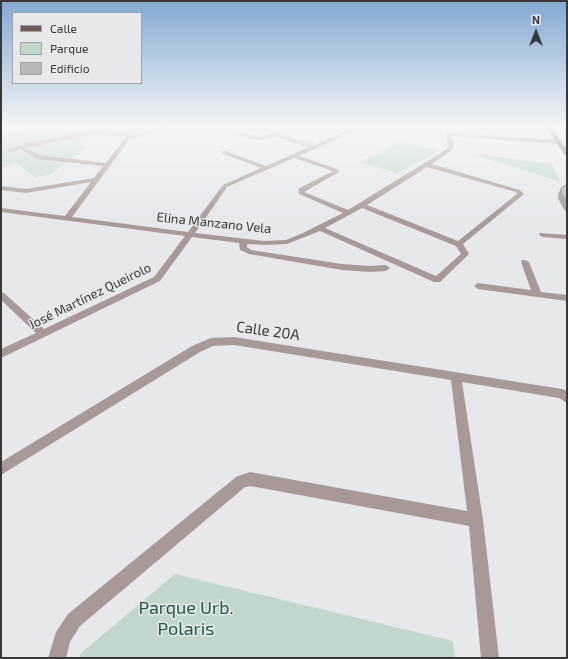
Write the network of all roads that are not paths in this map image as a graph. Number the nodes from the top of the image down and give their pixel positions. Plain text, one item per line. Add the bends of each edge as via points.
1 (38, 158) edge
2 (113, 158) edge
3 (240, 158) edge
4 (290, 158) edge
5 (299, 158) edge
6 (438, 158) edge
7 (108, 165) junction
8 (427, 165) junction
9 (268, 168) junction
10 (98, 178) junction
11 (1, 188) edge
12 (361, 205) junction
13 (1, 210) edge
14 (349, 212) junction
15 (67, 218) junction
16 (319, 228) junction
17 (191, 234) junction
18 (543, 235) dead end
19 (567, 237) edge
20 (243, 241) junction
21 (459, 244) junction
22 (525, 262) dead end
23 (386, 268) dead end
24 (478, 286) dead end
25 (537, 294) junction
26 (1, 296) edge
27 (567, 298) edge
28 (42, 333) junction
29 (1, 354) edge
30 (456, 378) junction
31 (565, 395) edge
32 (1, 469) edge
33 (476, 520) junction
34 (57, 658) edge
35 (490, 658) edge

1 - 7 street
2 - 7 street
3 - 9 street
4 - 9 street, José Martínez Queirolo
5 - 14 street via 336,172 300,190 301,193
6 - 8 street, Elina Manzano Vela
7 - 10 street
8 - 12 street, Elina Manzano Vela
8 - 21 street via 521,194
9 - 17 street, José Martínez Queirolo via 226,186
10 - 11 street via 26,191
10 - 15 street
12 - 14 street, Elina Manzano Vela
12 - 21 street
13 - 15 street, Elina Manzano Vela
14 - 16 street, Elina Manzano Vela
15 - 17 street, Elina Manzano Vela
16 - 20 street, Elina Manzano Vela via 287,242
16 - 21 street via 437,280 466,254
17 - 20 street, Elina Manzano Vela
17 - 28 street, José Martínez Queirolo via 157,279
18 - 19 street
20 - 23 street via 242,248 249,252 342,267
22 - 25 street
24 - 25 street
25 - 27 street
26 - 28 street
28 - 29 street, José Martínez Queirolo
30 - 31 street, Calle 20A
30 - 32 street, Calle 20A via 234,341 211,342
30 - 33 street
33 - 34 street via 250,479 241,482 74,620 62,638
33 - 35 street

